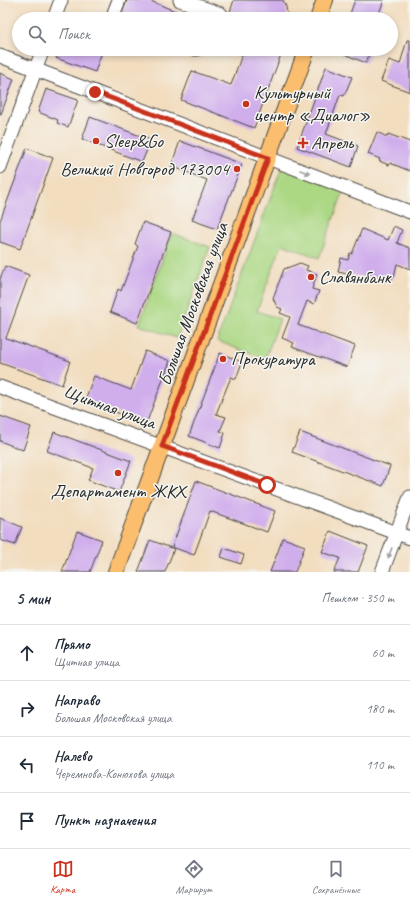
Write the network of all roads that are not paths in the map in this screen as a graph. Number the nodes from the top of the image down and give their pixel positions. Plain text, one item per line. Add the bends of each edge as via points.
1 (61, 0) edge
2 (119, 0) edge
3 (180, 0) edge
4 (325, 0) edge
5 (57, 12) edge
6 (114, 12) edge
7 (206, 12) edge
8 (321, 12) edge
9 (0, 56) edge
10 (41, 56) edge
11 (304, 56) edge
12 (36, 70) junction
13 (268, 158) junction
14 (0, 167) edge
15 (410, 212) edge
16 (0, 387) edge
17 (162, 446) junction
18 (410, 497) edge
19 (397, 533) junction
20 (410, 538) edge
21 (116, 572) edge
22 (382, 572) edge

1 - 5 street
2 - 6 street
3 - 7 street
4 - 8 main road
9 - 12 street
10 - 12 street
11 - 13 main road, Большая Московская улица
12 - 13 street
12 - 14 street
13 -> 15 street
13 - 17 main road, Большая Московская улица
16 - 17 street, Щитная улица
17 - 19 street, Щитная улица
17 - 21 main road, Большая Московская улица
18 - 19 street
19 - 20 street, Щитная улица
19 -> 22 street

